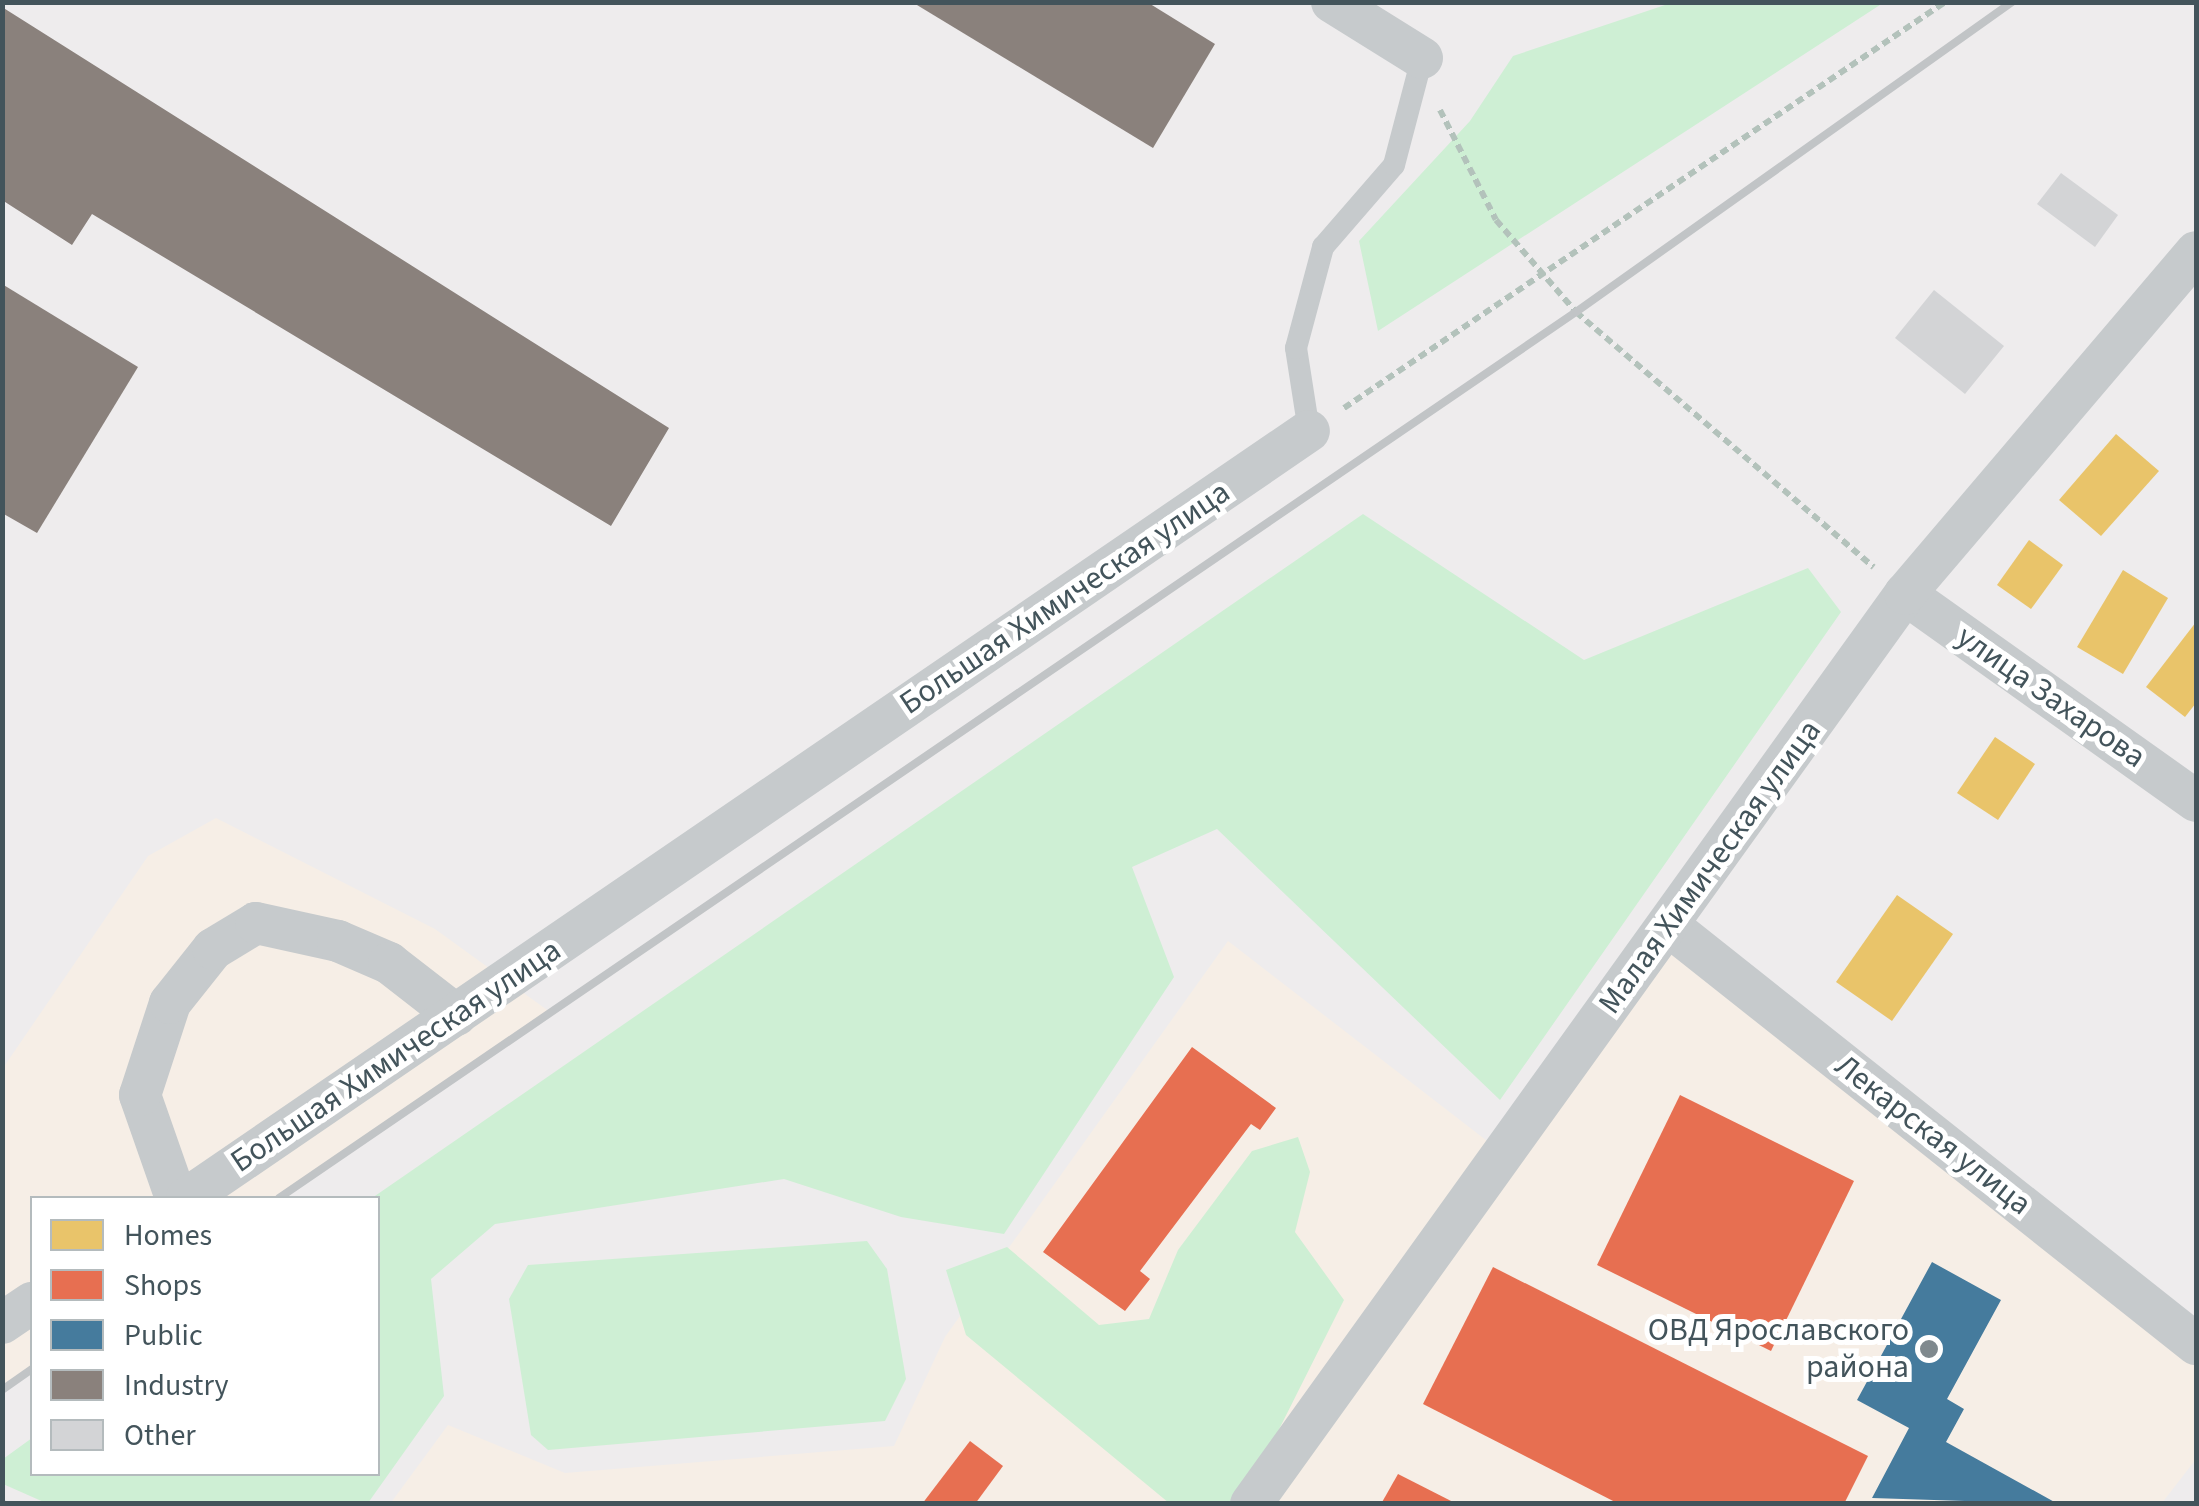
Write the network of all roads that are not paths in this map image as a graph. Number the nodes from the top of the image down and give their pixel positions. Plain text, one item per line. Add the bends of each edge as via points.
1 (1332, 2) edge
2 (1422, 58) joint
3 (2196, 252) edge
4 (1309, 431) joint
5 (1905, 594) junction
6 (2196, 801) edge
7 (1669, 926) junction
8 (456, 1015) junction
9 (175, 1196) edge
10 (190, 1196) edge
11 (30, 1304) edge
12 (2, 1323) edge
13 (2196, 1344) edge
14 (1251, 1504) edge

1 - 2 street
2 - 4 lane via 1394,165 1323,246 1296,348
3 - 5 street, Малая Химическая улица
4 - 8 street, Большая Химическая улица
5 - 6 street, улица Захарова
5 - 7 street, Малая Химическая улица
7 - 13 street, Лекарская улица
7 - 14 street, Малая Химическая улица
8 - 9 street via 389,963 338,941 256,923 213,949 170,1003 140,1095
8 - 10 street, Большая Химическая улица
11 - 12 street

